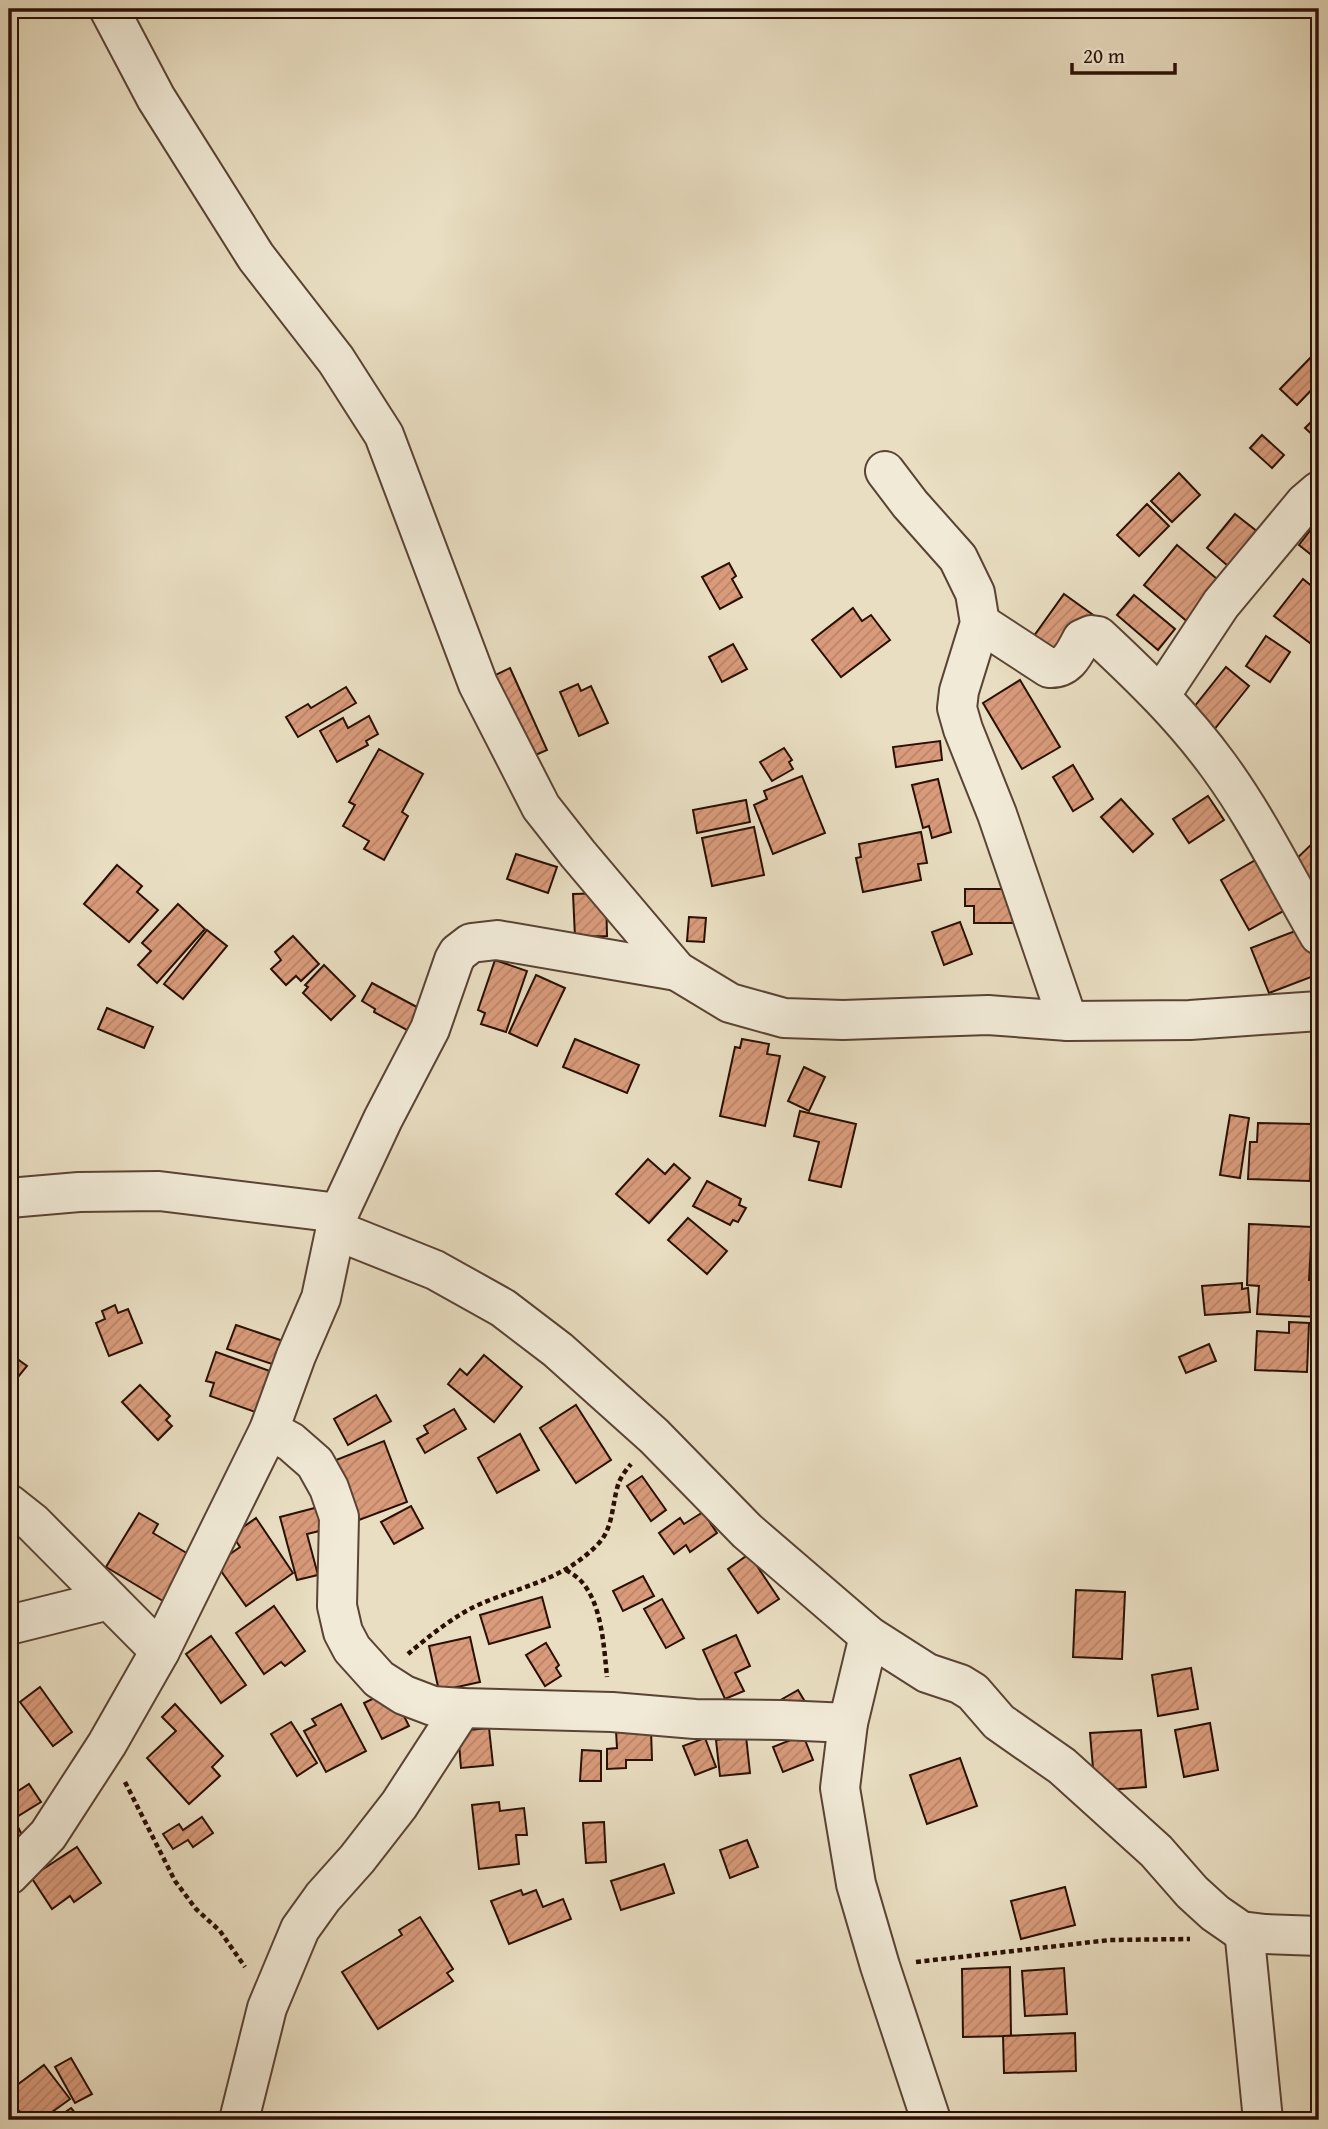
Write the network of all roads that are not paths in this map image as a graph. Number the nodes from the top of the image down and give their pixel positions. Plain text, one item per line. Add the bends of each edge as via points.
1 (109, 9) edge
2 (886, 471) dead end
3 (1319, 491) edge
4 (980, 623) junction
5 (1160, 696) junction
6 (1319, 934) edge
7 (677, 971) junction
8 (1319, 1012) edge
9 (1068, 1021) junction
10 (9, 1198) edge
11 (337, 1221) junction
12 (269, 1430) junction
13 (9, 1504) edge
14 (109, 1600) junction
15 (9, 1625) edge
16 (869, 1636) junction
17 (160, 1651) junction
18 (462, 1709) junction
19 (848, 1723) junction
20 (9, 1875) edge
21 (1243, 1935) junction
22 (1319, 1936) edge
23 (239, 2120) edge
24 (930, 2120) edge
25 (1263, 2120) edge

1 - 7 street via 156,98 256,257 336,360 384,435 478,684 541,807
2 - 4 street via 958,558 975,593
3 - 5 street via 1221,604
4 - 5 street via 1049,668 1065,665 1082,639 1098,636
4 - 9 street via 957,708
5 - 6 street via 1218,765
7 - 9 street via 730,1003 784,1018 988,1015
7 - 11 street via 497,940 481,940 463,949 454,960 430,1029
8 - 9 street
10 - 11 street via 159,1191
11 - 12 street via 321,1298
11 - 16 street via 503,1308 558,1350 654,1436 747,1531
12 - 17 street
12 - 18 street via 315,1463 340,1517 337,1606 352,1649 379,1679 404,1695 433,1706
13 - 14 street via 33,1522
14 - 15 street
14 - 17 street
16 - 19 street
16 - 21 street via 927,1673 973,1692 999,1722 1062,1766
17 - 20 street via 48,1835
18 - 19 street
18 - 23 street via 399,1805 300,1929 267,2008
19 - 24 street via 840,1788 856,1884
21 - 22 street
21 - 25 street

